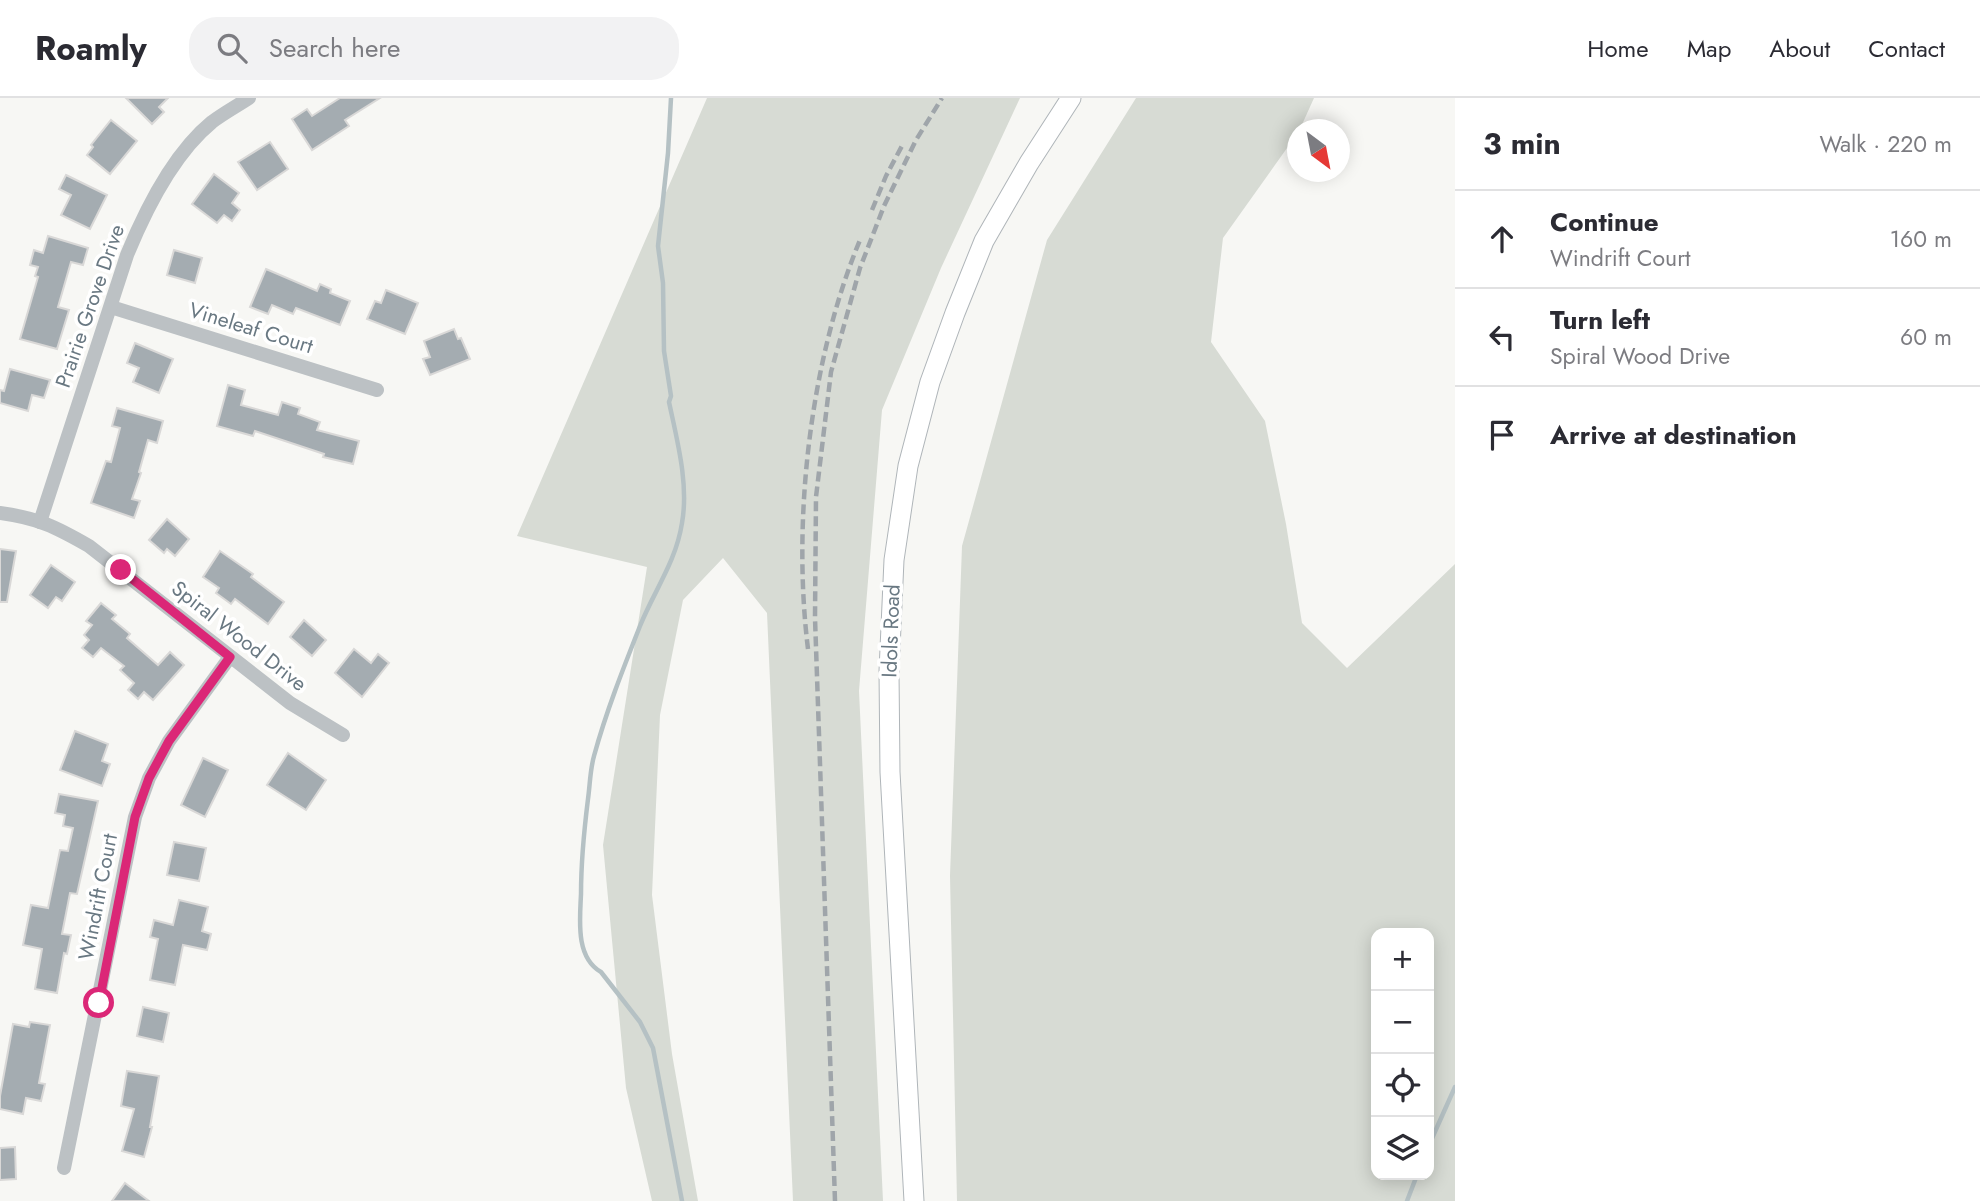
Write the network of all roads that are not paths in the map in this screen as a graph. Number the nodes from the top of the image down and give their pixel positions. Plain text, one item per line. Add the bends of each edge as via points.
1 (249, 98) edge
2 (1071, 98) edge
3 (111, 307) junction
4 (377, 390) dead end
5 (0, 513) edge
6 (40, 522) junction
7 (230, 657) junction
8 (343, 735) dead end
9 (64, 1168) dead end
10 (914, 1201) edge

1 - 3 street, Prairie Grove Drive via 211,123 164,181 142,218
2 - 10 main road, Idols Road via 984,242 955,313 930,382 908,466 894,560 890,772
3 - 4 street, Vineleaf Court
3 - 6 street, Prairie Grove Drive
5 - 6 street, Spiral Wood Drive
6 - 7 street, Spiral Wood Drive via 56,526 89,547
7 - 8 street, Spiral Wood Drive via 290,703
7 - 9 street, Windrift Court via 169,741 135,817

